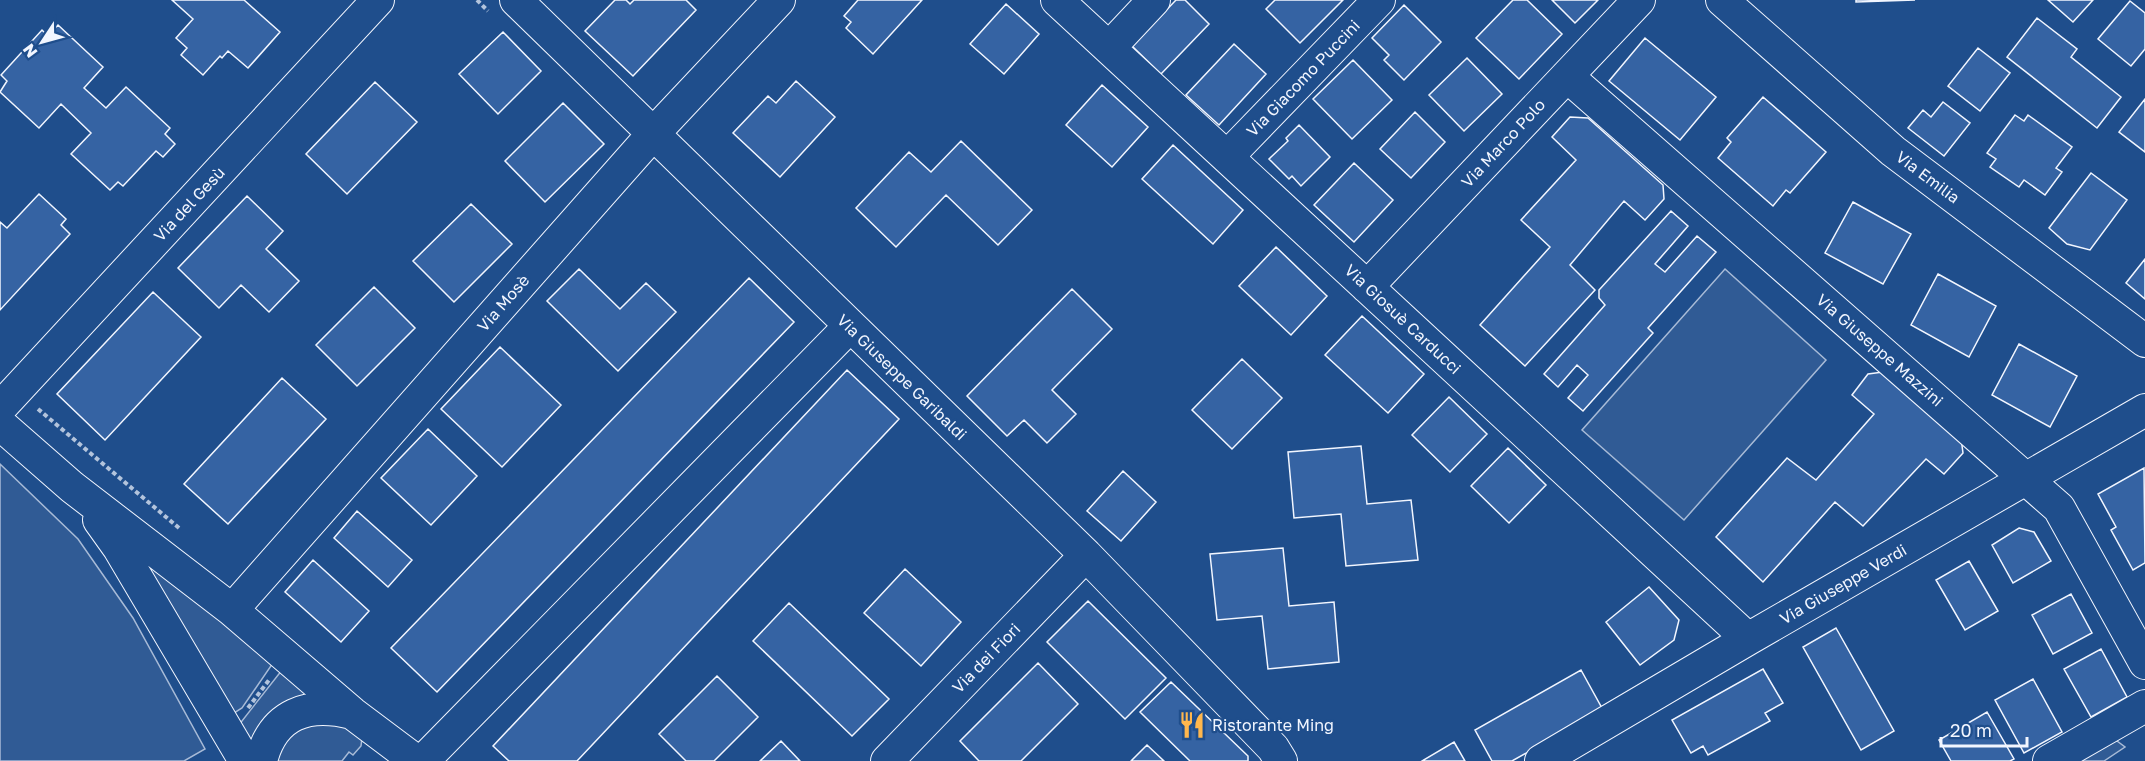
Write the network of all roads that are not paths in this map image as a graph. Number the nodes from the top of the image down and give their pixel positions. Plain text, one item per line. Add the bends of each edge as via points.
1 (378, 0) edge
2 (516, 0) edge
3 (779, 0) edge
4 (1057, 0) edge
5 (1154, 0) edge
6 (1379, 0) edge
7 (1639, 0) edge
8 (1722, 0) edge
9 (1109, 48) junction
10 (1567, 76) junction
11 (653, 134) junction
12 (1227, 157) junction
13 (1367, 287) junction
14 (850, 326) junction
15 (2145, 341) edge
16 (0, 408) edge
17 (2145, 410) edge
18 (0, 424) edge
19 (2027, 478) junction
20 (72, 487) junction
21 (1086, 555) junction
22 (232, 610) junction
23 (1748, 639) junction
24 (2145, 663) edge
25 (2145, 706) edge
26 (352, 713) junction
27 (383, 752) edge
28 (245, 761) edge
29 (261, 761) edge
30 (416, 761) edge
31 (423, 761) edge
32 (887, 761) edge
33 (1281, 761) edge
34 (1541, 761) edge
35 (2049, 761) edge

1 - 16 street, Via del Gesù
2 - 11 street, Via Giuseppe Garibaldi
3 - 11 street, Via Mosè
4 - 9 street, Via Giosuè Carducci
5 - 9 street
6 - 12 street, Via Giacomo Puccini
7 - 10 street, Via Marco Polo
8 - 15 street, Via Emilia via 1893,151
9 - 12 street, Via Giosuè Carducci
10 - 13 street, Via Marco Polo
10 - 19 street, Via Giuseppe Mazzini
11 - 14 street, Via Giuseppe Garibaldi
11 - 22 street, Via Mosè
12 - 13 street, Via Giosuè Carducci
13 - 23 street, Via Giosuè Carducci
14 - 21 street, Via Giuseppe Garibaldi
14 - 31 street
17 - 19 street, Via Giuseppe Verdi
18 - 20 street
19 - 23 street, Via Giuseppe Verdi
19 - 24 street, Via Giuseppe Mazzini via 2059,508
20 - 22 street
20 - 28 street via 119,548
21 - 32 street, Via dei Fiori
21 - 33 street, Via Giuseppe Garibaldi via 1273,748
22 - 26 street
23 - 34 street, Via Giuseppe Verdi
25 - 35 street
26 - 27 street
26 - 29 street via 325,708 295,714 272,734
27 - 30 street

